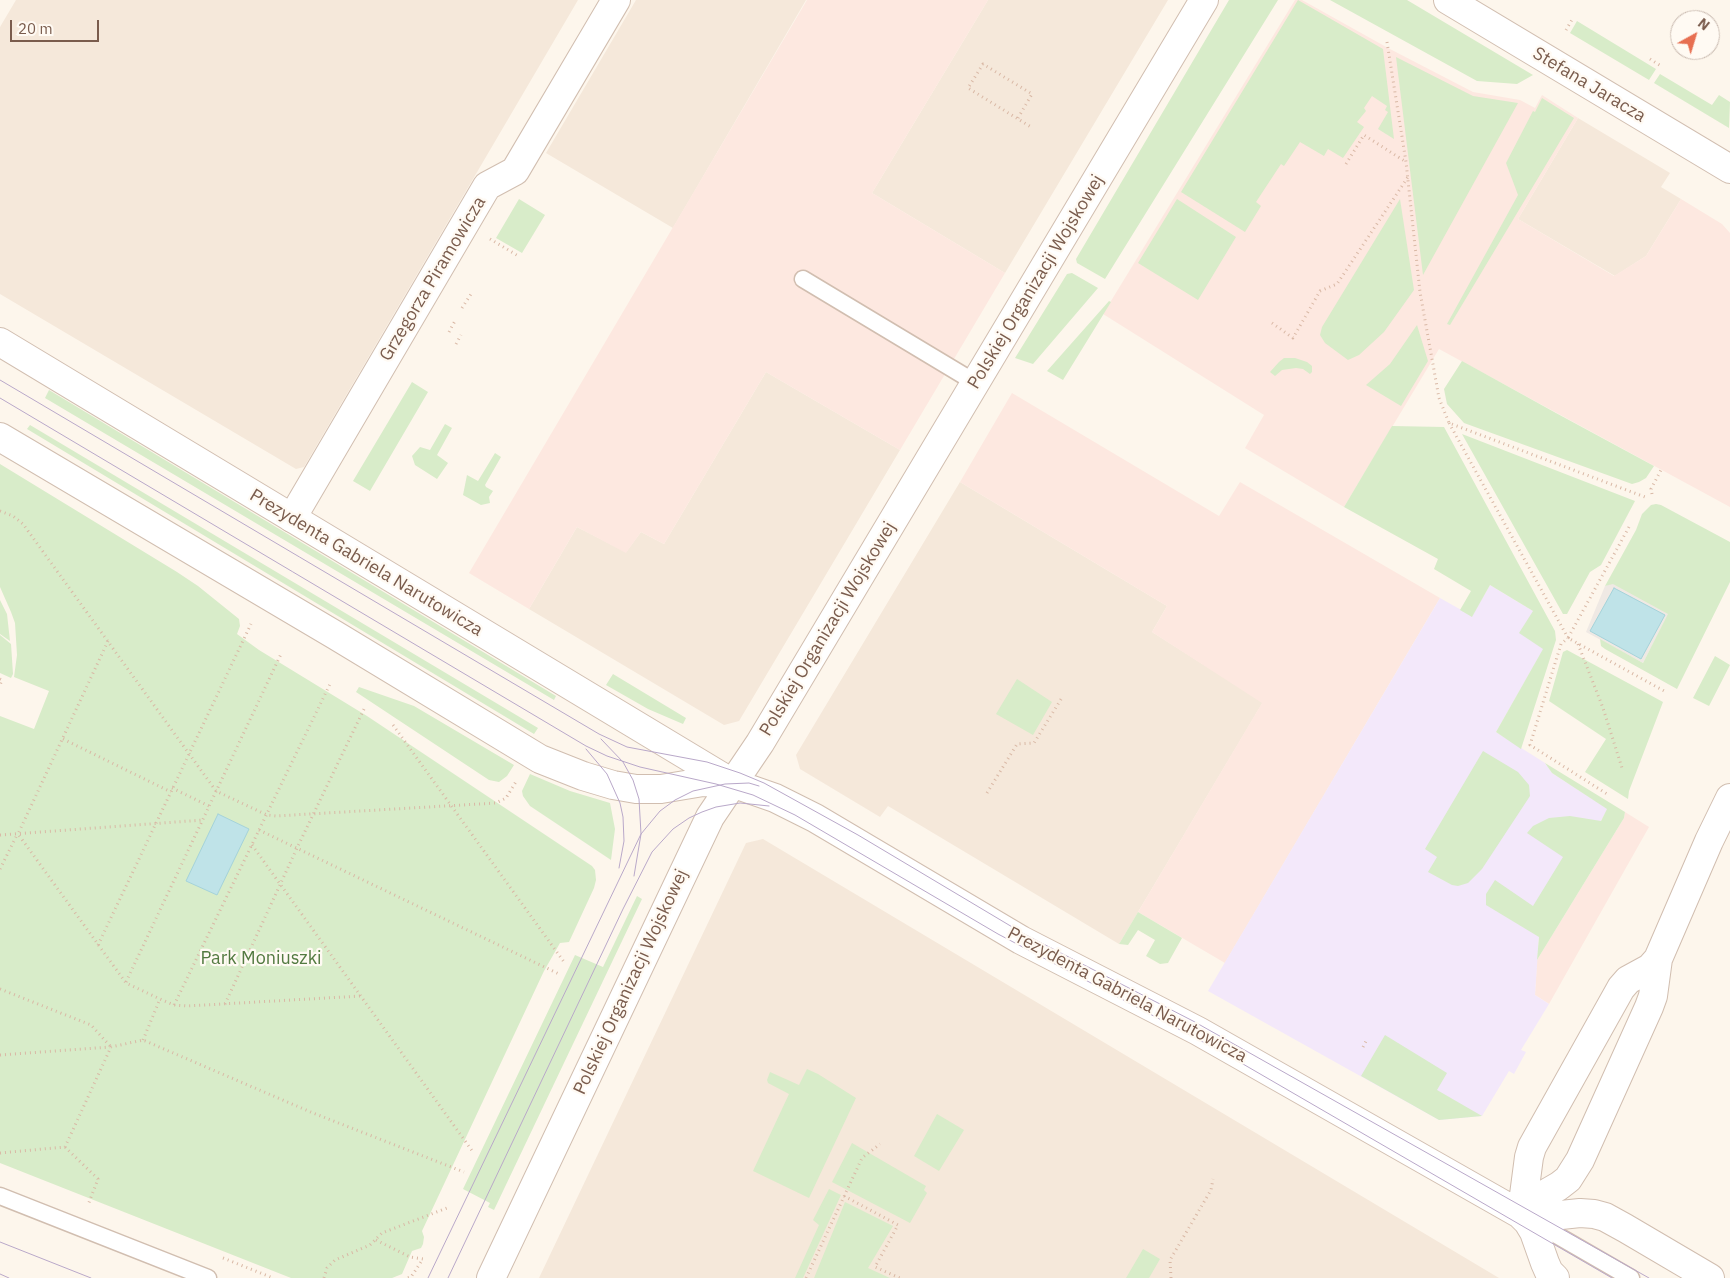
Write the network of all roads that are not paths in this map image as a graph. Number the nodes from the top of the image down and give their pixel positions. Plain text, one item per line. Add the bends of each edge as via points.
1 (616, 0) edge
2 (1204, 0) edge
3 (1448, 0) edge
4 (1730, 169) edge
5 (803, 279) dead end
6 (0, 342) edge
7 (976, 383) junction
8 (0, 437) edge
9 (292, 518) junction
10 (732, 783) junction
11 (1730, 798) edge
12 (1658, 959) junction
13 (0, 1196) edge
14 (1520, 1214) junction
15 (208, 1278) edge
16 (491, 1278) edge
17 (1555, 1278) edge
18 (1630, 1278) edge
19 (1710, 1278) edge

1 - 9 street, Grzegorza Piramowicza via 515,171 487,186
2 - 7 street, Polskiej Organizacji Wojskowej
3 - 4 street, Stefana Jaracza
5 - 7 lane
6 - 9 street, Prezydenta Gabriela Narutowicza
7 - 10 street, Polskiej Organizacji Wojskowej via 760,743
8 - 10 street, Prezydenta Gabriela Narutowicza via 540,759 583,776 636,789 661,789 703,782
9 - 10 street, Prezydenta Gabriela Narutowicza
10 - 14 street, Prezydenta Gabriela Narutowicza via 775,798 815,818 1021,940 1198,1031
10 - 16 street, Polskiej Organizacji Wojskowej via 705,828
11 - 12 street
12 - 14 street via 1621,988 1534,1143
12 - 14 street via 1649,1007 1574,1170 1564,1182 1533,1201
13 - 15 lane
14 - 17 street, Prezydenta Gabriela Narutowicza via 1534,1232 1545,1263
14 - 18 lane
14 - 19 street, Prezydenta Gabriela Narutowicza via 1542,1217 1580,1213 1605,1217

